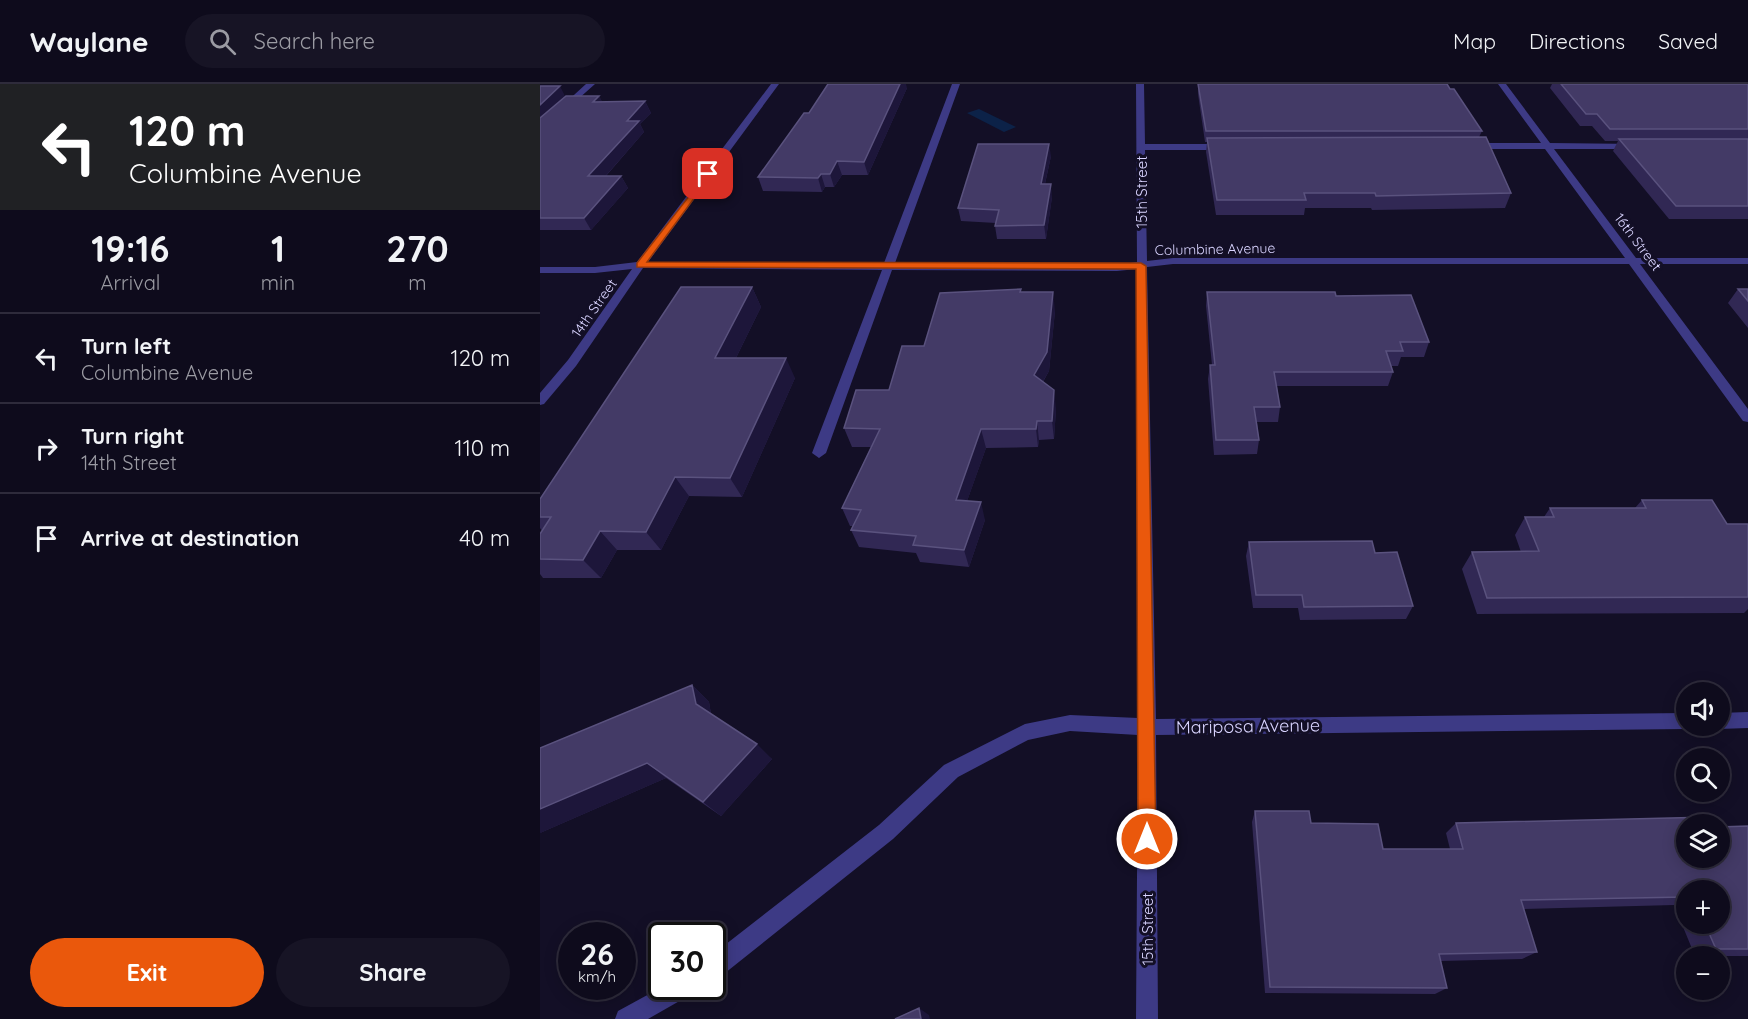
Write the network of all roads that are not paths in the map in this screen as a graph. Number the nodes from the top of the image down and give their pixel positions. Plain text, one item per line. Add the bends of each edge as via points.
1 (591, 84) edge
2 (775, 84) edge
3 (956, 84) edge
4 (1140, 84) edge
5 (1502, 84) edge
6 (540, 130) edge
7 (1463, 146) edge
8 (1547, 146) junction
9 (1641, 146) edge
10 (1140, 147) junction
11 (1236, 147) edge
12 (1633, 261) junction
13 (1748, 261) edge
14 (640, 265) junction
15 (888, 266) junction
16 (1141, 266) junction
17 (540, 270) edge
18 (540, 400) edge
19 (1748, 418) edge
20 (819, 453) dead end
21 (1748, 720) edge
22 (1676, 721) edge
23 (1730, 721) edge
24 (1147, 727) junction
25 (726, 958) edge
26 (659, 1000) edge
27 (626, 1019) edge
28 (1147, 1019) edge

1 - 6 street
2 - 14 street, 14th Street
3 - 15 street
4 - 10 street, 15th Street
5 - 8 street, 16th Street
7 - 8 street
8 - 9 street
8 - 12 street, 16th Street
10 - 11 street
10 - 16 street, 15th Street
12 - 13 street, Columbine Avenue
12 - 16 street, Columbine Avenue via 1173,261
12 - 19 street, 16th Street
14 - 15 street, Columbine Avenue
14 - 17 street, Columbine Avenue
14 - 18 street, 14th Street via 572,363
15 - 16 street, Columbine Avenue
15 - 20 street
16 - 24 street, 15th Street
21 - 23 street
22 - 24 street, Mariposa Avenue
24 - 25 street, Mariposa Avenue via 1070,723 1025,732 951,771 886,832
24 - 28 street, 15th Street
26 - 27 street

